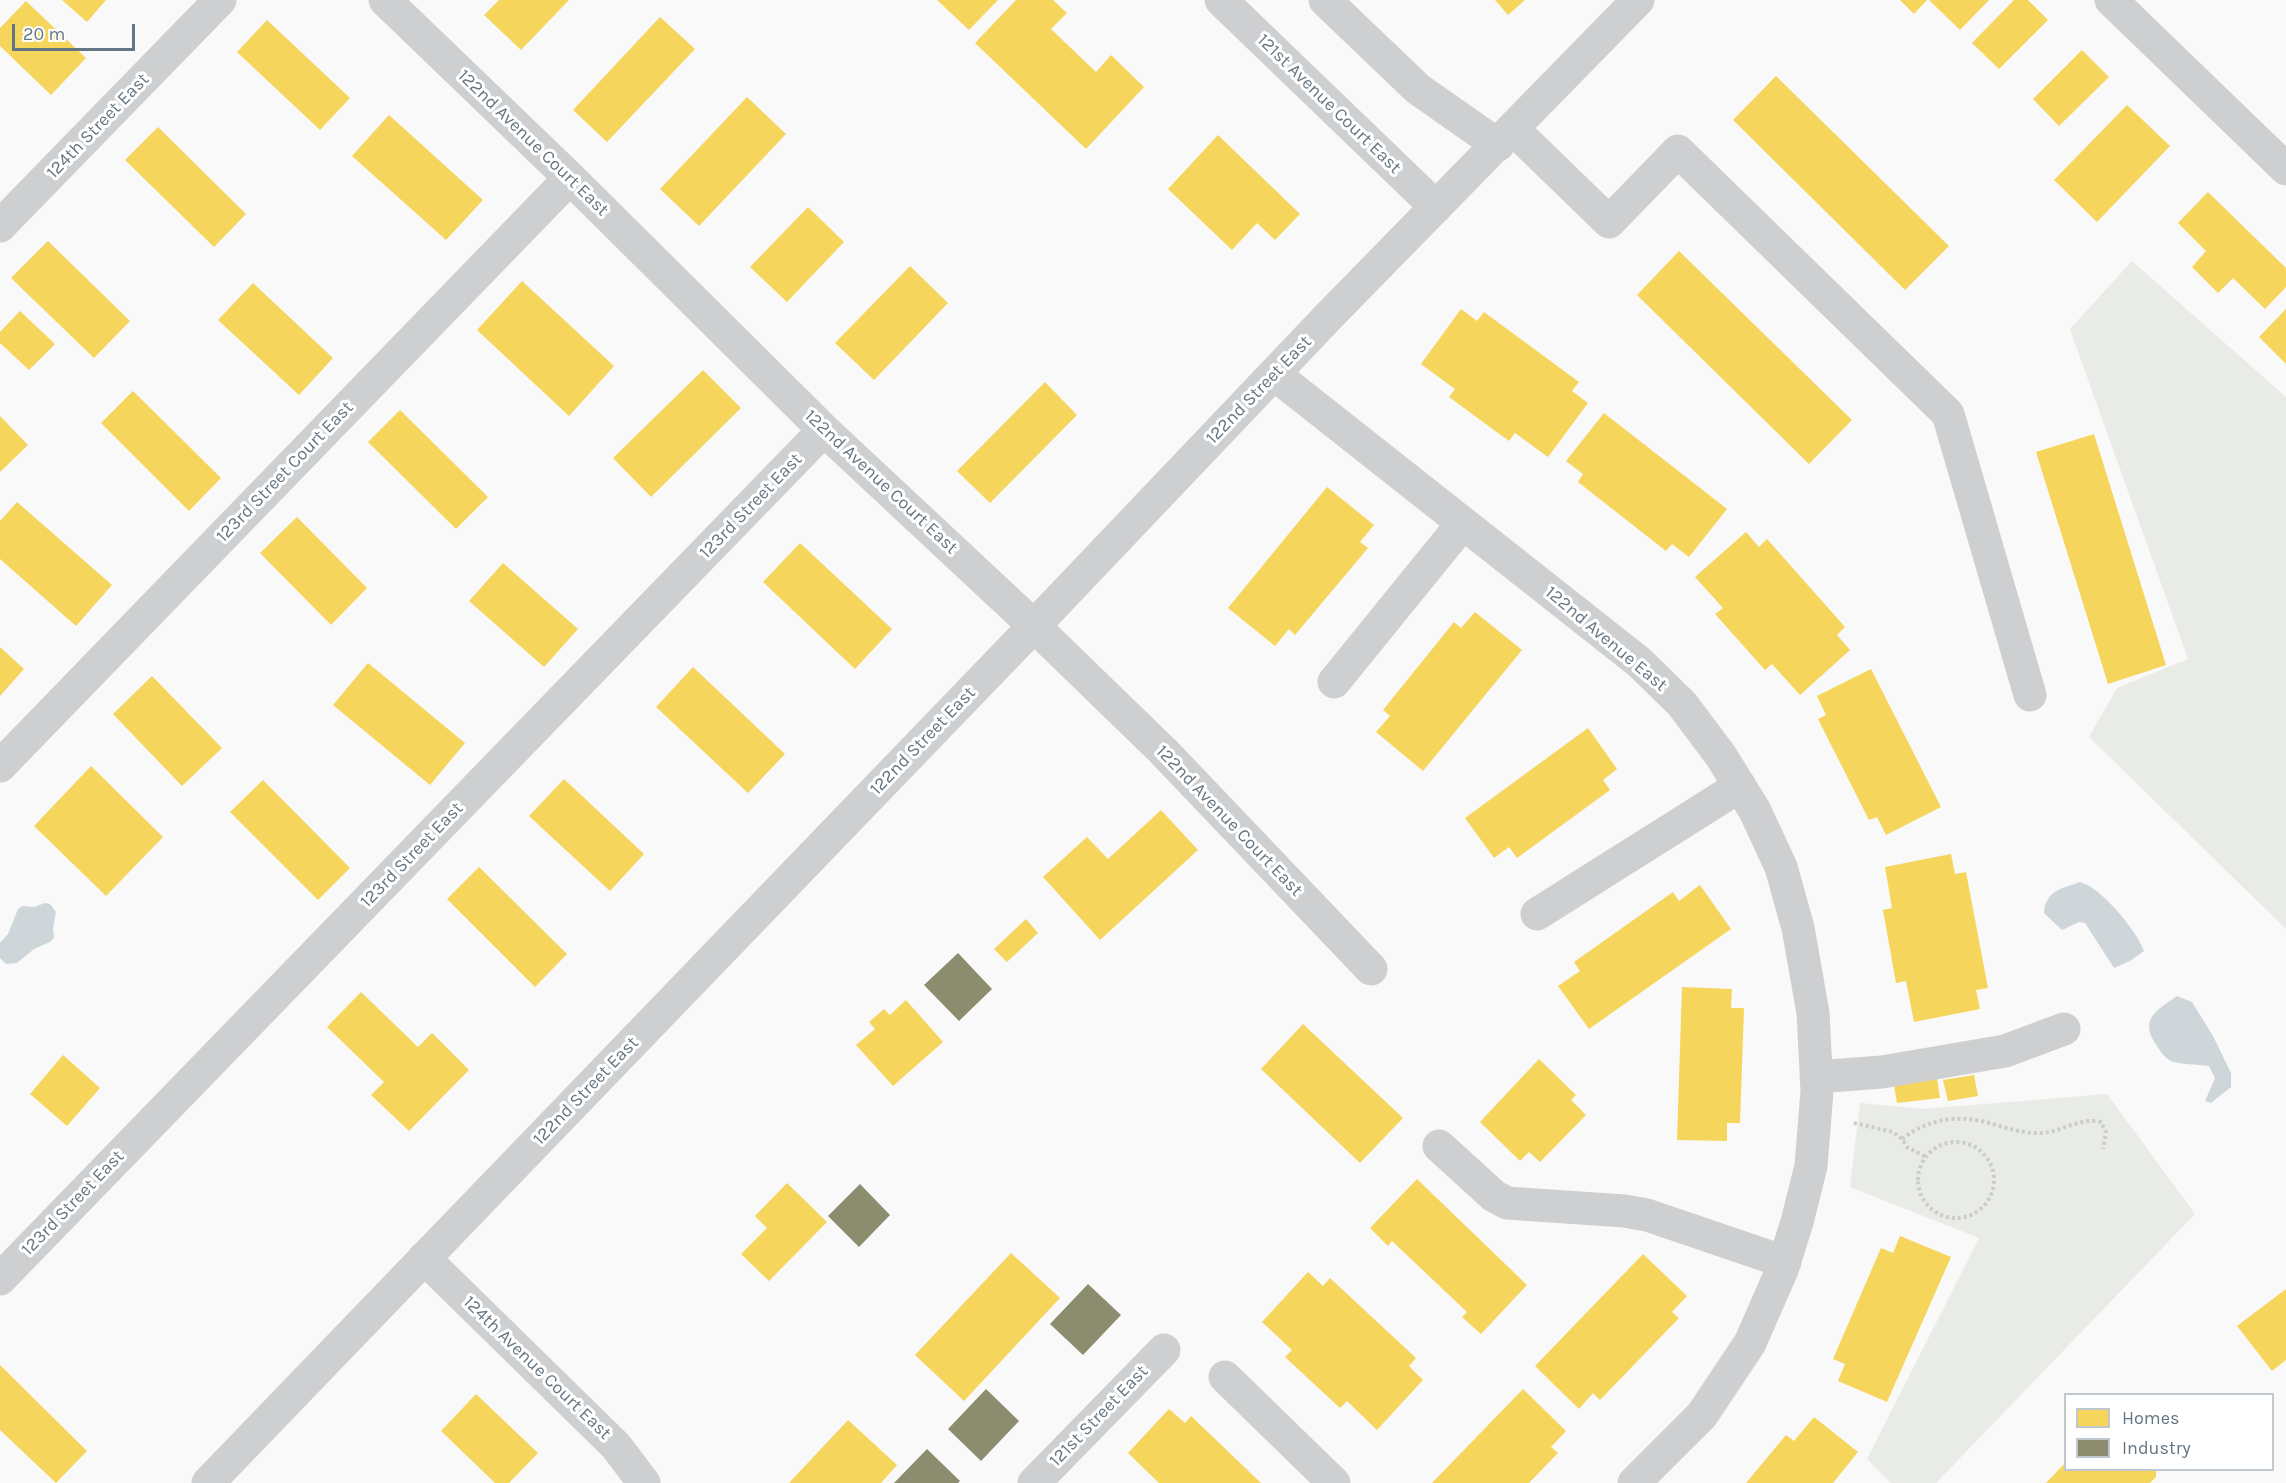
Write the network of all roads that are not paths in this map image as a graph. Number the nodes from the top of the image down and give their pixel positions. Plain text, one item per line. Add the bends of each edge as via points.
1 (220, 0) edge
2 (385, 0) edge
3 (1221, 0) edge
4 (1325, 0) edge
5 (1638, 0) edge
6 (2111, 0) edge
7 (1505, 137) junction
8 (2286, 169) edge
9 (570, 178) junction
10 (1436, 207) junction
11 (0, 226) edge
12 (1274, 374) junction
13 (824, 430) junction
14 (1462, 523) junction
15 (1034, 626) junction
16 (1334, 682) dead end
17 (2030, 695) dead end
18 (0, 766) edge
19 (1740, 786) junction
20 (1537, 914) dead end
21 (1371, 969) dead end
22 (2064, 1029) dead end
23 (1816, 1077) junction
24 (1439, 1146) dead end
25 (424, 1258) junction
26 (1785, 1262) junction
27 (0, 1279) edge
28 (1164, 1350) dead end
29 (1225, 1377) dead end
30 (208, 1483) edge
31 (644, 1483) edge
32 (1034, 1483) edge
33 (1334, 1483) edge
34 (1634, 1483) edge

1 - 11 street, 124th Street East
2 - 9 street, 122nd Avenue Court East
3 - 10 street, 121st Avenue Court East
4 - 7 street via 1418,89
5 - 7 street, 122nd Street East
6 - 8 street
7 - 10 street, 122nd Street East
7 - 17 street via 1609,222 1678,151 1948,414
9 - 13 street, 122nd Avenue Court East
9 - 18 street, 123rd Street Court East
10 - 12 street, 122nd Street East
12 - 14 street, 122nd Avenue East
12 - 15 street, 122nd Street East
13 - 15 street, 122nd Avenue Court East
13 - 27 street, 123rd Street East
14 - 16 street
14 - 19 street, 122nd Avenue East via 1639,662 1682,704
15 - 21 street, 122nd Avenue Court East via 1163,751
15 - 25 street, 122nd Street East
19 - 20 street
19 - 23 street, 122nd Avenue East via 1781,867 1797,928 1813,1012
22 - 23 street via 2005,1051 1882,1072
23 - 26 street, 122nd Avenue East via 1811,1166
24 - 26 street via 1507,1203 1624,1210
25 - 30 street, 122nd Street East
25 - 31 street, 124th Avenue Court East via 616,1446
26 - 34 street, 122nd Avenue East via 1750,1343 1702,1415
28 - 32 street, 121st Street East
29 - 33 street

